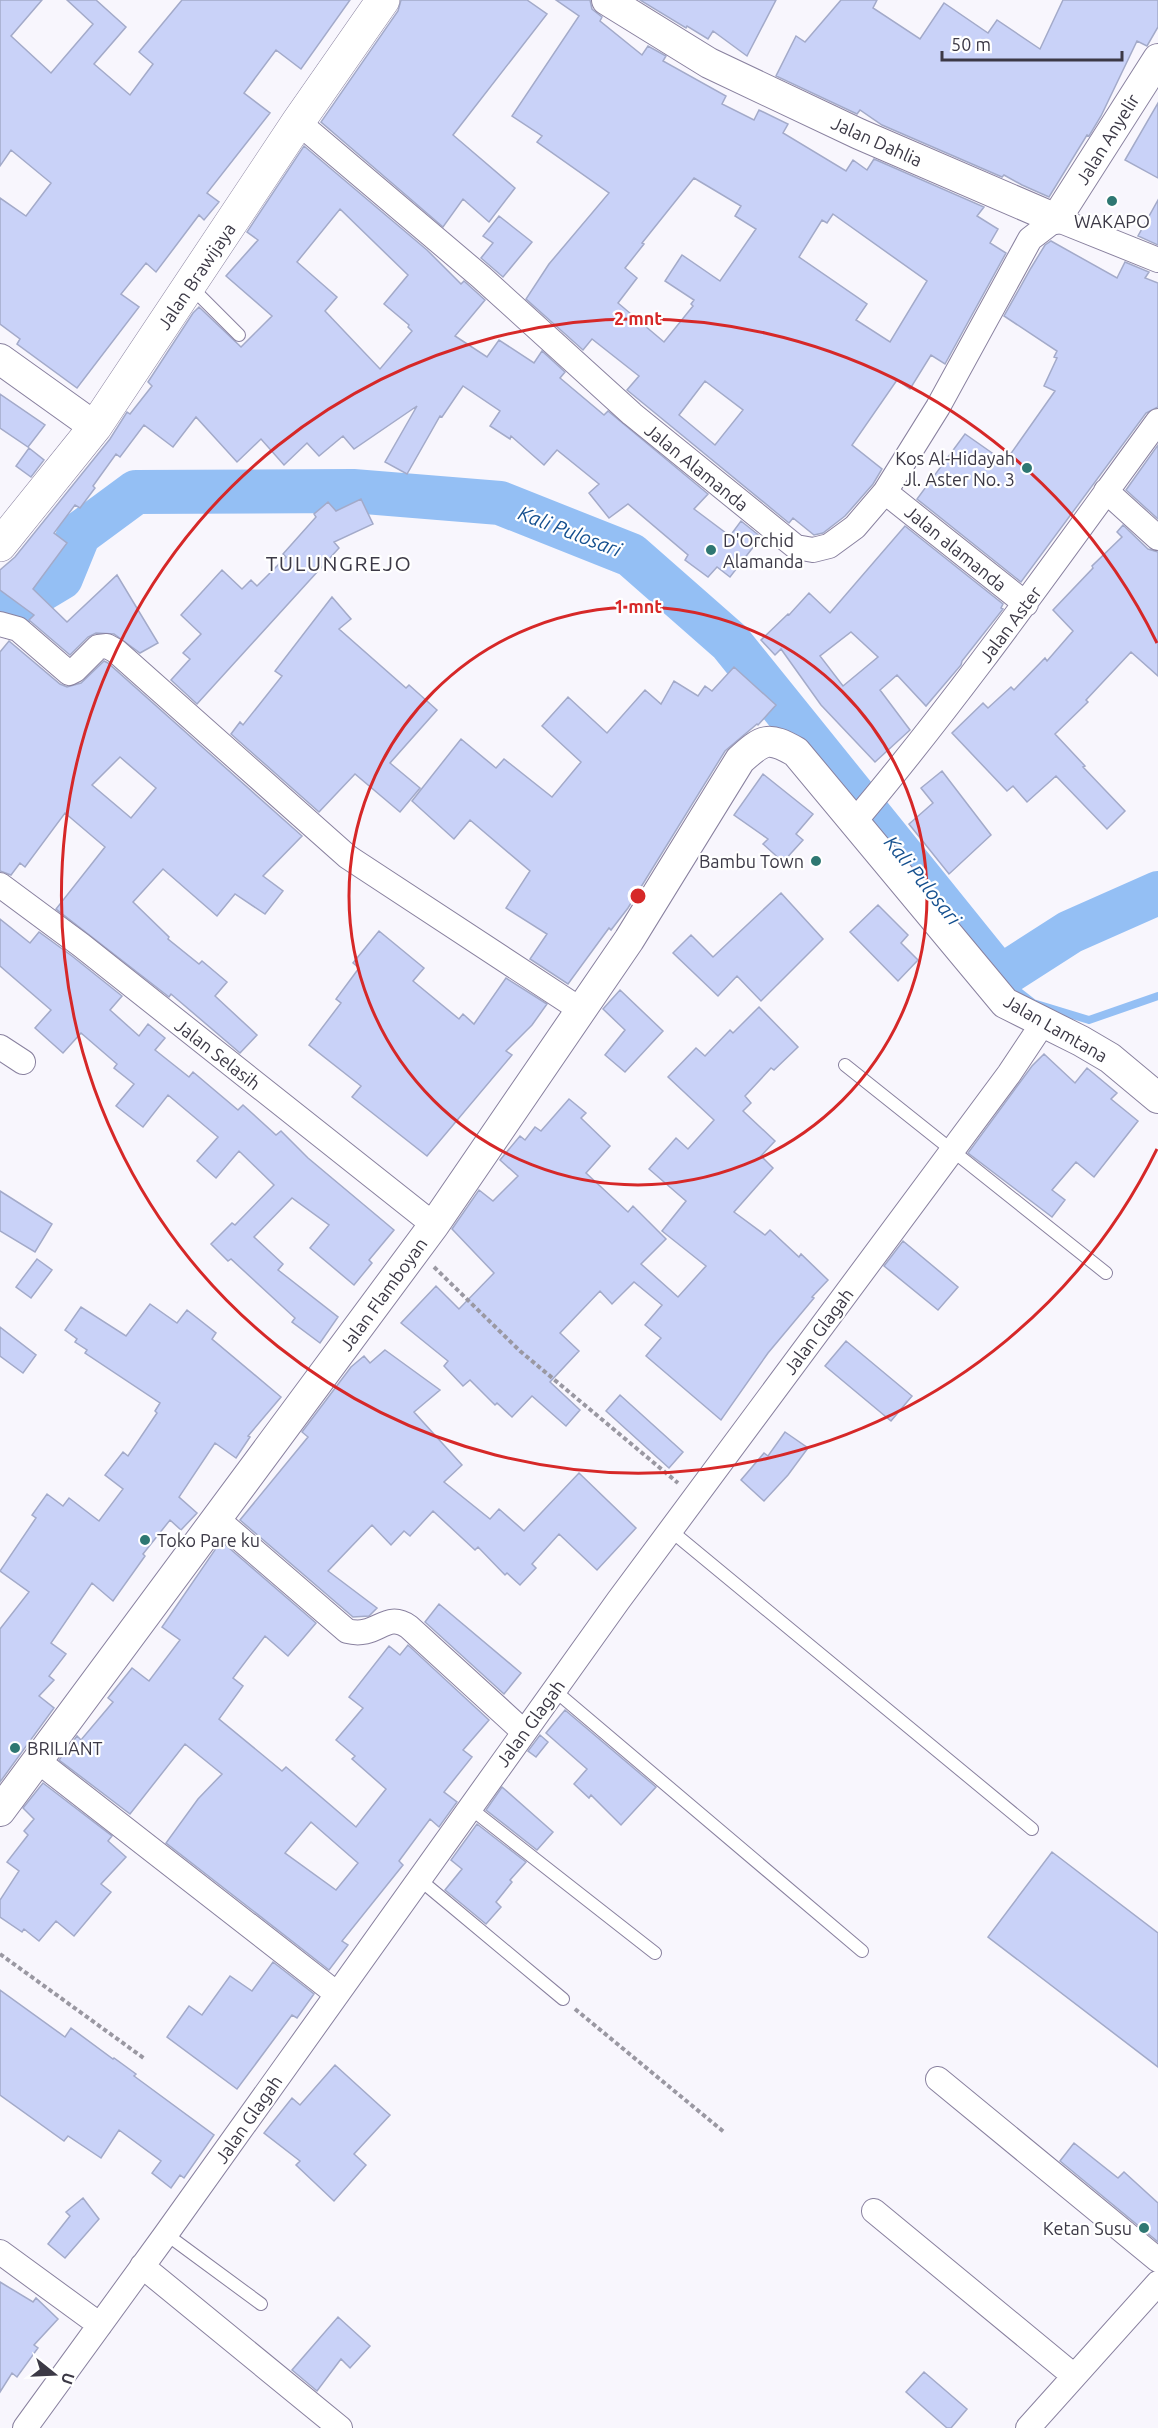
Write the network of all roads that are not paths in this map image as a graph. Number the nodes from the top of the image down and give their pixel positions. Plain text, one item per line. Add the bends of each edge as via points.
1 (383, 0) edge
2 (607, 0) edge
3 (1158, 59) edge
4 (298, 122) junction
5 (1056, 219) junction
6 (1158, 260) edge
7 (190, 286) junction
8 (239, 335) dead end
9 (0, 359) edge
10 (1158, 421) edge
11 (95, 427) junction
12 (1106, 491) junction
13 (885, 492) junction
14 (1158, 537) edge
15 (0, 545) edge
16 (1026, 604) junction
17 (0, 624) edge
18 (740, 760) joint
19 (855, 821) junction
20 (0, 885) edge
21 (581, 1010) junction
22 (1043, 1023) junction
23 (0, 1047) edge
24 (23, 1062) dead end
25 (845, 1065) dead end
26 (1158, 1098) edge
27 (952, 1150) junction
28 (434, 1226) junction
29 (1106, 1273) dead end
30 (217, 1519) junction
31 (670, 1530) junction
32 (554, 1690) junction
33 (524, 1732) junction
34 (38, 1761) junction
35 (470, 1808) junction
36 (0, 1810) edge
37 (1032, 1829) dead end
38 (419, 1879) junction
39 (862, 1951) dead end
40 (655, 1953) dead end
41 (337, 1994) junction
42 (563, 1999) road end
43 (938, 2079) dead end
44 (874, 2211) dead end
45 (166, 2234) junction
46 (0, 2252) edge
47 (1158, 2260) edge
48 (142, 2266) junction
49 (1158, 2283) edge
50 (261, 2304) dead end
51 (100, 2325) junction
52 (1074, 2376) junction
53 (25, 2428) edge
54 (340, 2428) edge
55 (1028, 2428) edge

1 - 4 main road, Jalan Brawijaya
2 - 5 street, Jalan Dahlia via 709,63 859,134
3 - 5 street, Jalan Anyelir
4 - 7 main road, Jalan Brawijaya
4 - 13 street, Jalan Alamanda via 481,277 632,414 796,547 813,550 829,546 855,527
5 - 6 street, Jalan Dahlia
5 - 13 street, Jalan Alamanda via 1030,239 938,407
7 - 8 lane
7 - 11 main road, Jalan Brawijaya
9 - 11 street
10 - 12 street, Jalan Aster
11 - 15 main road, Jalan Brawijaya
12 - 14 street
12 - 16 street, Jalan Aster
13 - 16 street, Jalan alamanda
16 - 19 street, Jalan Aster
17 - 21 street via 18,628 69,673 98,647 116,651 348,856
18 - 19 street, Jalan Lamtana via 758,743 777,742 796,752
18 - 21 street, Jalan Flamboyan
19 - 22 street, Jalan Lamtana via 988,985 1005,1003
20 - 28 street, Jalan Selasih
21 - 28 street, Jalan Flamboyan
22 - 26 street, Jalan Lamtana via 1110,1058
22 - 27 street, Jalan Glagah
23 - 24 street
25 - 27 lane
27 - 29 lane
27 - 31 street, Jalan Glagah
28 - 30 street, Jalan Flamboyan
30 - 33 street via 347,1631 360,1634 400,1620
30 - 34 street, Jalan Flamboyan
31 - 32 street, Jalan Glagah
31 - 37 lane
32 - 33 street, Jalan Glagah
32 - 39 lane
33 - 35 street, Jalan Glagah
34 - 36 street, Jalan Flamboyan
34 - 41 street
35 - 38 street, Jalan Glagah
35 - 40 lane
38 - 41 street, Jalan Glagah
38 - 42 lane
41 - 45 street, Jalan Glagah
43 - 47 street
44 - 52 street
45 - 48 street, Jalan Glagah
45 - 50 lane
46 - 51 street
48 - 51 street, Jalan Glagah
48 - 54 street
49 - 52 street
51 - 53 street, Jalan Glagah
52 - 55 street

